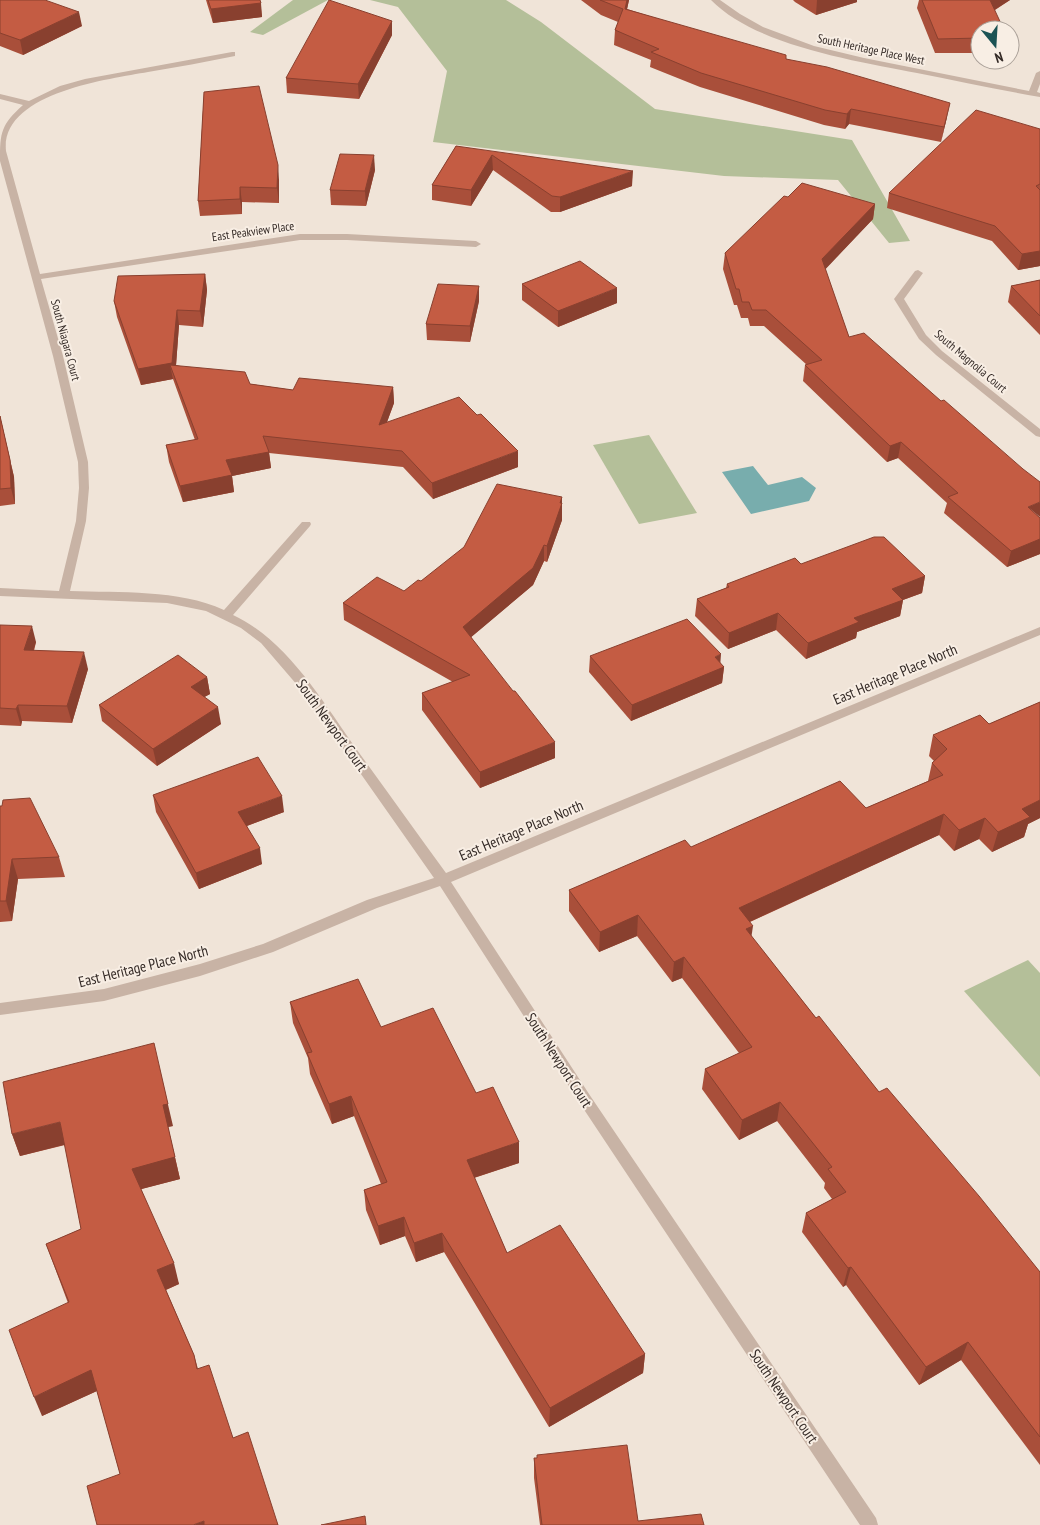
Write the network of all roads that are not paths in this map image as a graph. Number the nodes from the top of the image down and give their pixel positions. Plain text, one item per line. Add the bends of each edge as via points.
1 (715, 0) edge
2 (232, 54) dead end
3 (1040, 73) edge
4 (1036, 95) edge
5 (0, 96) edge
6 (29, 104) junction
7 (476, 244) dead end
8 (918, 273) dead end
9 (36, 277) junction
10 (1040, 434) edge
11 (306, 524) dead end
12 (0, 592) edge
13 (64, 594) junction
14 (226, 615) junction
15 (1040, 631) edge
16 (443, 880) junction
17 (0, 1008) edge
18 (870, 1524) edge

1 - 4 street, South Heritage Place West via 764,30 814,49
2 - 6 street, South Niagara Court via 92,79
3 - 4 street, South Heritage Place West
5 - 6 street
6 - 9 street, South Niagara Court via 12,120 2,141 6,172
7 - 9 street, East Peakview Place via 300,237
8 - 10 street, South Magnolia Court via 899,299 922,337
9 - 13 street, South Niagara Court via 83,462 81,521
11 - 14 street
12 - 13 street, South Newport Court
13 - 14 street, South Newport Court via 167,599
14 - 16 street, South Newport Court via 265,640 308,690
15 - 16 street, East Heritage Place North
16 - 17 street, East Heritage Place North via 372,904 268,948 200,970 104,995
16 - 18 street, South Newport Court via 586,1101

